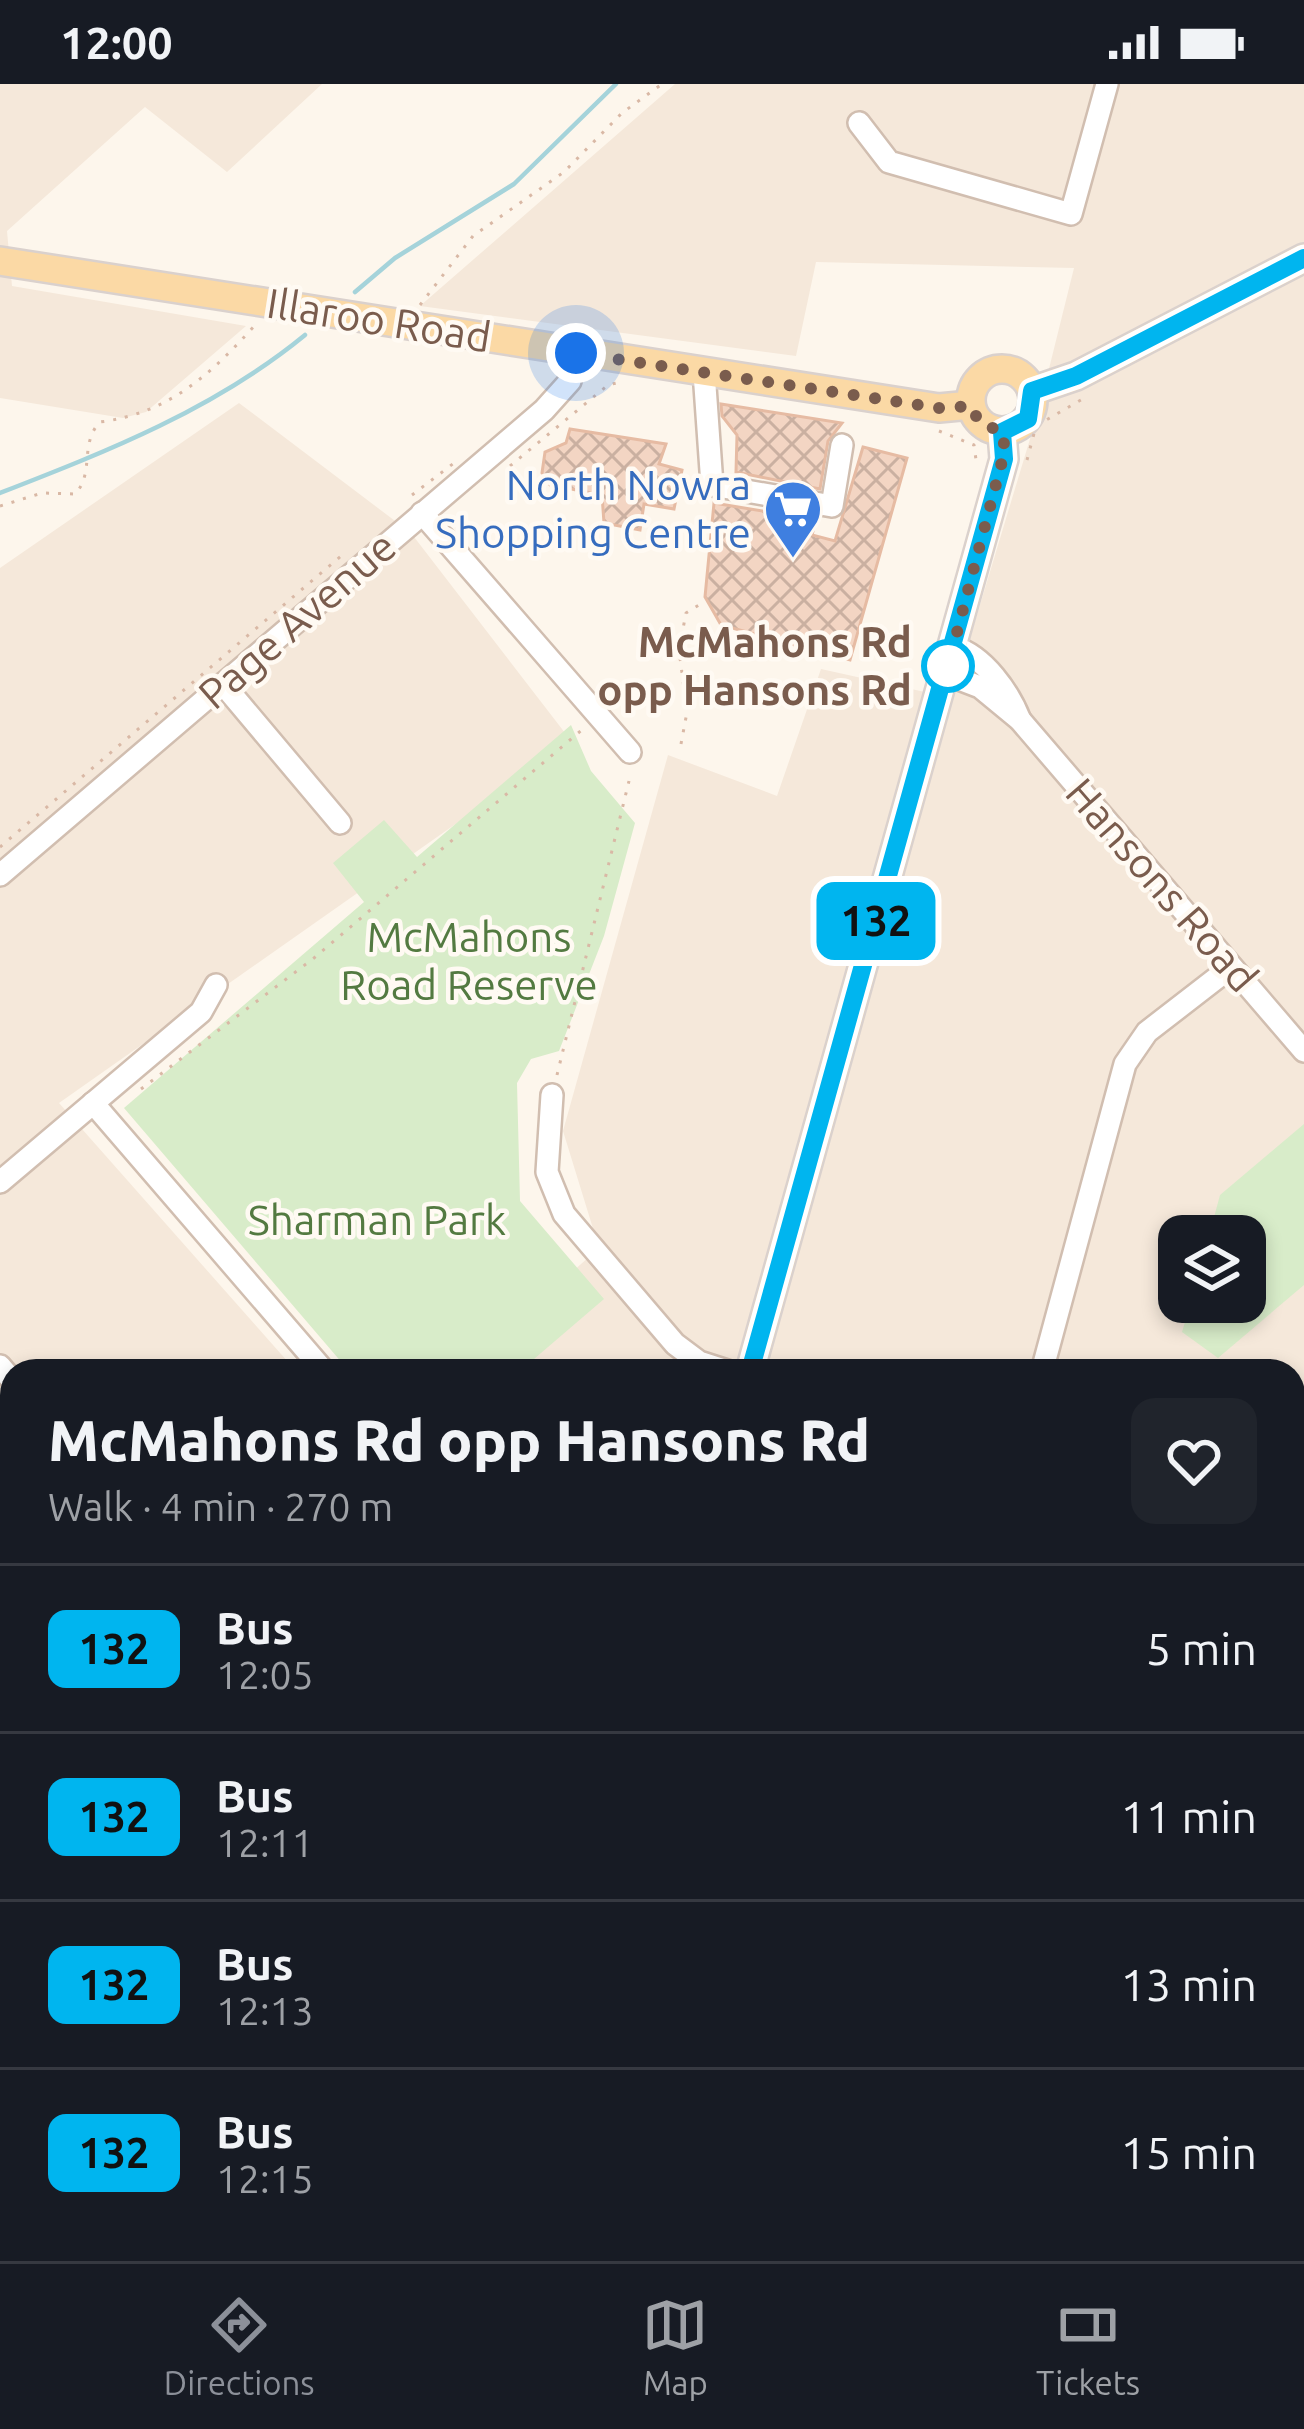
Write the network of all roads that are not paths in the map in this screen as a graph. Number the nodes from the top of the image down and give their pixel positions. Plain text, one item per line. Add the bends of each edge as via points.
1 (1107, 84) edge
2 (859, 123) dead end
3 (1304, 258) edge
4 (0, 261) edge
5 (576, 353) junction
6 (704, 372) junction
7 (1032, 391) junction
8 (971, 406) junction
9 (1002, 432) junction
10 (842, 445) dead end
11 (412, 508) junction
12 (950, 660) junction
13 (223, 684) junction
14 (630, 752) dead end
15 (340, 823) dead end
16 (0, 875) edge
17 (1232, 967) junction
18 (216, 985) dead end
19 (1304, 1051) edge
20 (552, 1094) road end
21 (96, 1101) junction
22 (0, 1182) edge
23 (314, 1359) edge
24 (695, 1359) edge
25 (753, 1359) edge
26 (1045, 1359) edge

1 - 2 street via 1071,214 889,161
3 - 7 main road
4 - 5 main road, Illaroo Road
5 - 6 main road, Illaroo Road
5 - 11 street, Page Avenue via 561,393
6 - 8 main road, Illaroo Road via 939,408
6 - 10 street via 712,485 832,506
7 - 8 main road via 1020,374 1000,369 975,385
7 - 9 main road via 1028,419
8 - 9 main road via 979,422
9 - 12 main road via 1004,459
11 - 13 street, Page Avenue
11 - 14 street
12 - 17 street, Hansons Road via 967,651 1011,696 1020,720
12 - 25 main road
13 - 15 street
13 - 16 street, Page Avenue
17 - 19 street, Hansons Road
17 - 26 street via 1147,1032 1125,1064
18 - 21 street via 201,1012
20 - 24 street via 547,1172 564,1214
21 - 22 street
21 - 23 street

